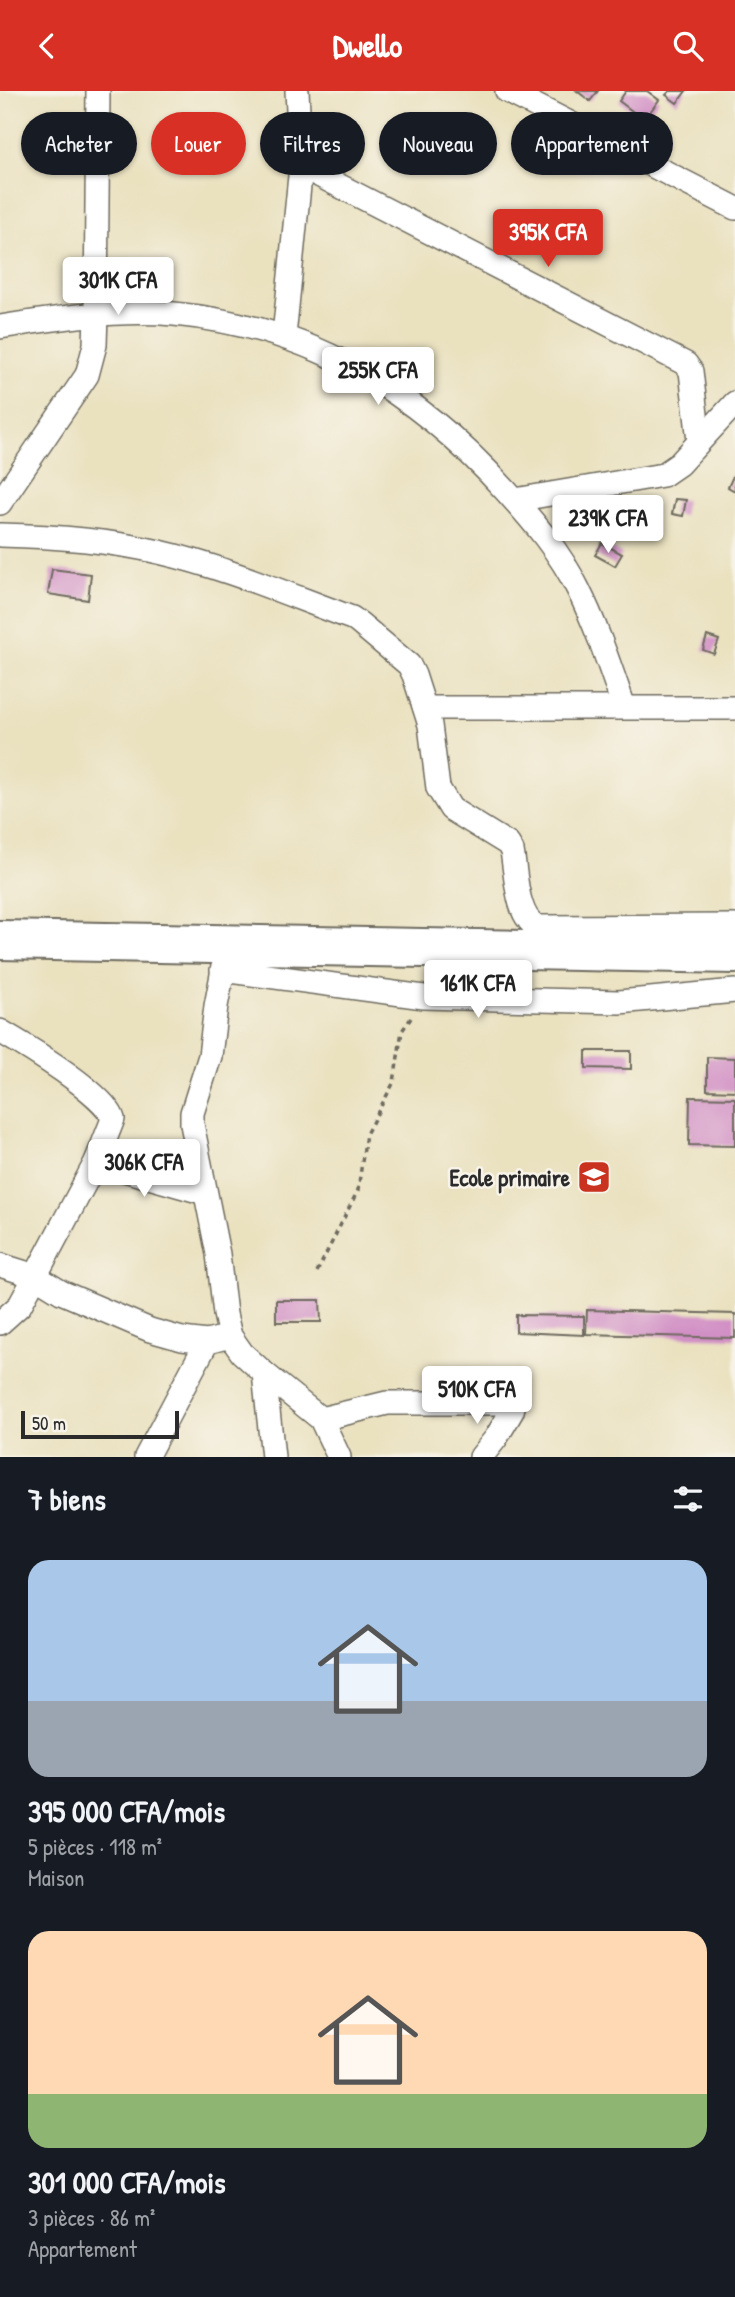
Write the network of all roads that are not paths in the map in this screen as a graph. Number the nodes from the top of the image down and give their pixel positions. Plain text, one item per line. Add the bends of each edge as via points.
1 (98, 91) edge
2 (297, 91) edge
3 (508, 91) edge
4 (298, 112) edge
5 (300, 175) edge
6 (318, 175) edge
7 (735, 208) edge
8 (96, 314) junction
9 (0, 327) edge
10 (284, 336) junction
11 (735, 403) edge
12 (699, 442) junction
13 (515, 500) junction
14 (0, 503) edge
15 (0, 535) edge
16 (624, 707) junction
17 (425, 708) junction
18 (735, 708) edge
19 (735, 926) edge
20 (0, 940) edge
21 (735, 954) edge
22 (225, 957) junction
23 (735, 991) edge
24 (0, 1031) edge
25 (96, 1162) junction
26 (205, 1193) junction
27 (0, 1265) edge
28 (35, 1276) junction
29 (0, 1323) edge
30 (230, 1336) junction
31 (207, 1342) junction
32 (264, 1373) junction
33 (321, 1419) junction
34 (146, 1457) edge
35 (273, 1457) edge
36 (339, 1457) edge
37 (481, 1457) edge

1 - 8 street
2 - 4 street
3 - 7 street
5 - 10 street
6 - 12 street via 686,364 691,371
8 - 9 street
8 - 10 street via 170,314
8 - 14 street via 95,345 87,375
10 - 13 street via 372,377 410,403
11 - 12 street
12 - 13 street via 663,475
13 - 16 street via 538,525 578,587
15 - 17 street via 108,542 161,553 352,618 409,665
16 - 17 street
16 - 18 street
17 - 19 street via 438,788 451,809 508,844 521,905 531,925
20 - 22 highway
21 - 22 highway via 507,951
22 - 23 street via 424,997 619,1002
22 - 26 street via 211,1056 192,1113
24 - 25 street via 46,1059 110,1110 113,1119
25 - 26 street
25 - 28 street
26 - 30 street
27 - 28 street
28 - 29 street via 20,1305
28 - 31 street via 150,1330
30 - 31 street
30 - 32 street
31 - 34 street
32 - 33 street
32 - 35 street
33 - 36 street
33 - 37 street via 387,1403 510,1403 512,1411

